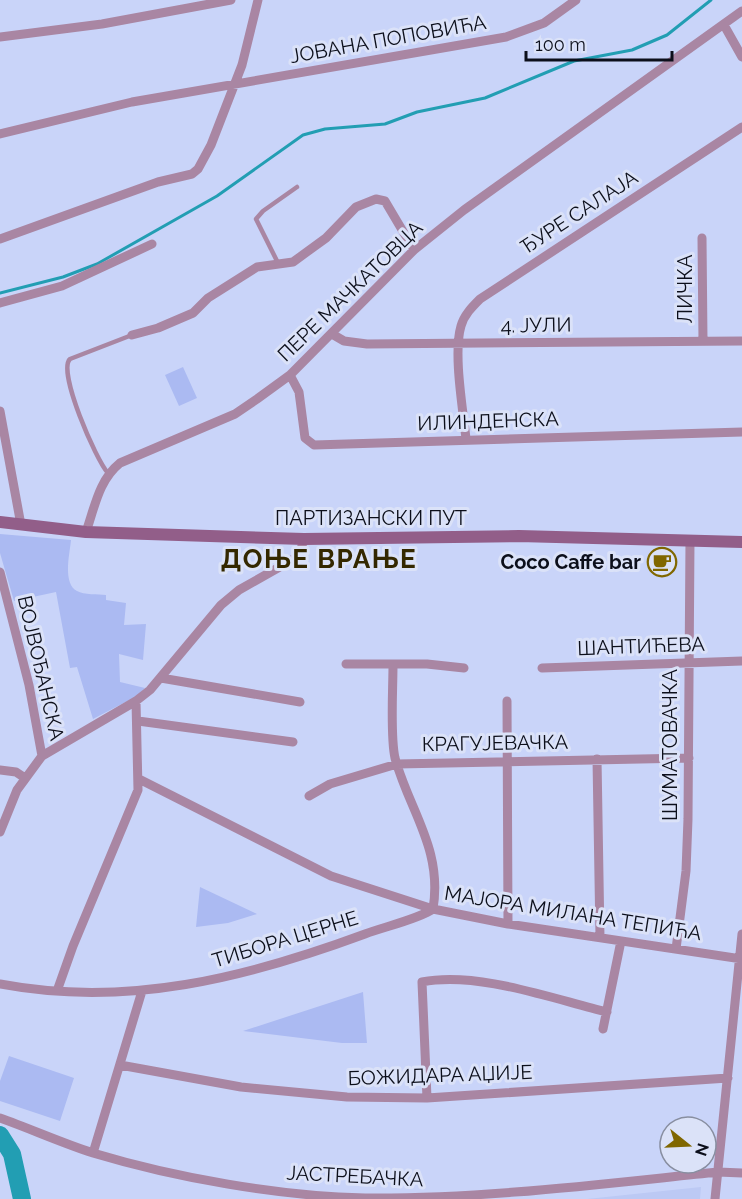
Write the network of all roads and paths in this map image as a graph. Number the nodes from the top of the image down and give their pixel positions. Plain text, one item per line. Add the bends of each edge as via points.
1 (231, 0) edge
2 (258, 0) edge
3 (576, 0) edge
4 (742, 11) edge
5 (724, 25) junction
6 (0, 37) edge
7 (742, 57) edge
8 (234, 85) junction
9 (742, 127) edge
10 (0, 134) edge
11 (297, 188) dead end
12 (702, 238) dead end
13 (0, 239) edge
14 (152, 244) dead end
15 (414, 250) junction
16 (279, 265) junction
17 (0, 303) edge
18 (332, 334) junction
19 (132, 335) joint
20 (703, 341) junction
21 (742, 341) edge
22 (458, 344) junction
23 (290, 375) junction
24 (0, 411) edge
25 (742, 432) edge
26 (465, 439) junction
27 (108, 473) junction
28 (0, 522) edge
29 (21, 525) junction
30 (87, 532) junction
31 (304, 539) junction
32 (690, 540) junction
33 (742, 542) edge
34 (0, 572) edge
35 (2, 585) edge
36 (687, 661) junction
37 (742, 661) edge
38 (346, 664) dead end
39 (393, 665) junction
40 (464, 668) dead end
41 (542, 668) dead end
42 (161, 678) junction
43 (136, 701) junction
44 (507, 701) dead end
45 (300, 702) dead end
46 (138, 721) junction
47 (293, 742) dead end
48 (42, 756) junction
49 (689, 758) junction
50 (597, 759) junction
51 (506, 760) junction
52 (397, 764) junction
53 (0, 770) edge
54 (25, 778) junction
55 (139, 779) junction
56 (309, 796) dead end
57 (0, 832) edge
58 (433, 909) junction
59 (508, 924) junction
60 (742, 934) edge
61 (600, 937) junction
62 (621, 941) junction
63 (676, 949) junction
64 (741, 958) edge
65 (0, 984) edge
66 (57, 991) junction
67 (142, 991) junction
68 (607, 1012) junction
69 (603, 1029) dead end
70 (120, 1065) junction
71 (728, 1078) junction
72 (427, 1098) junction
73 (0, 1118) edge
74 (93, 1153) junction
75 (718, 1172) joint
76 (742, 1173) edge
77 (688, 1175) edge
78 (718, 1175) edge
79 (315, 1197) edge
80 (715, 1199) edge

1 - 6 street via 102,24
2 - 8 street
3 - 8 street, ЈОВАНА ПОПОВИЋА via 544,23 506,37
4 - 5 street, ПЕРЕ МАЧКАТОВЦА
5 - 7 street
5 - 15 street, ПЕРЕ МАЧКАТОВЦА via 464,210
8 - 10 street, ЈОВАНА ПОПОВИЋА via 85,111
8 - 13 street via 204,163 192,174 129,192
9 - 22 street, ЂУРЕ САЛАЈА via 480,299 464,318
11 - 16 lane via 256,219
12 - 20 street, ЛИЧКА
14 - 17 street via 62,286
15 - 16 street via 388,204 375,199 356,207 327,238 293,262
15 - 18 street, ПЕРЕ МАЧКАТОВЦА
16 - 19 street via 257,267 208,298 193,313
18 - 22 street, 4. ЈУЛИ via 353,343
18 - 23 street, ПЕРЕ МАЧКАТОВЦА
19 - 27 lane via 70,359 65,365 87,433
20 - 21 street, 4. ЈУЛИ
20 - 22 street, 4. ЈУЛИ
22 - 26 street
23 - 26 street, ИЛИНДЕНСКА via 300,392 303,433 310,444
23 - 27 street, ПЕРЕ МАЧКАТОВЦА via 235,414 140,452
24 - 29 street
25 - 26 street, ИЛИНДЕНСКА
27 - 30 street
28 - 29 main road, ПАРТИЗАНСКИ ПУТ
29 - 30 main road, ПАРТИЗАНСКИ ПУТ
30 - 31 main road, ПАРТИЗАНСКИ ПУТ
31 - 32 main road, ПАРТИЗАНСКИ ПУТ via 519,536
31 - 42 street via 299,556 239,590 221,605
32 - 33 main road, ПАРТИЗАНСКИ ПУТ
32 - 36 street, ШУМАТОВАЧКА
34 - 35 street, ВОЈВОЂАНСКА
35 - 48 street, ВОЈВОЂАНСКА via 30,685
36 - 37 street, ШАНТИЋЕВА
36 - 41 street, ШАНТИЋЕВА
36 - 49 street, ШУМАТОВАЧКА
38 - 39 street
39 - 40 street
39 - 52 street via 393,745
42 - 43 street
42 - 45 street
43 - 46 street
43 - 48 street
44 - 51 street
46 - 47 street
46 - 55 street
48 - 54 street, ВОЈВОЂАНСКА
49 - 50 street, КРАГУЈЕВАЧКА
49 - 63 street, ШУМАТОВАЧКА via 686,871
50 - 51 street, КРАГУЈЕВАЧКА
50 - 61 street
51 - 52 street, КРАГУЈЕВАЧКА
51 - 59 street
52 - 56 street, КРАГУЈЕВАЧКА via 330,784
52 - 58 street via 426,834 434,879
53 - 54 street
54 - 57 street, ВОЈВОЂАНСКА
55 - 58 street, МАЈОРА МИЛАНА ТЕПИЋА via 331,876
55 - 66 street via 138,790
58 - 59 street, МАЈОРА МИЛАНА ТЕПИЋА
58 - 67 street, ТИБОРА ЦЕРНЕ via 294,960 237,976
59 - 61 street, МАЈОРА МИЛАНА ТЕПИЋА
60 - 64 street
61 - 62 street, МАЈОРА МИЛАНА ТЕПИЋА
62 - 63 street, МАЈОРА МИЛАНА ТЕПИЋА
62 - 68 street
63 - 64 street, МАЈОРА МИЛАНА ТЕПИЋА
64 - 71 street
65 - 66 street, ТИБОРА ЦЕРНЕ
66 - 67 street, ТИБОРА ЦЕРНЕ
67 - 70 street
68 - 69 street
68 - 72 street via 536,992 472,983 422,982
70 - 72 street, БОЖИДАРА АЏИЈЕ via 284,1092
70 - 74 street
71 - 72 street, БОЖИДАРА АЏИЈЕ
71 - 75 street
73 - 74 street, ЈАСТРЕБАЧКА
74 - 79 street, ЈАСТРЕБАЧКА via 212,1181
75 - 76 street, ЈАСТРЕБАЧКА
77 - 79 street, ЈАСТРЕБАЧКА via 482,1196
78 - 80 street

